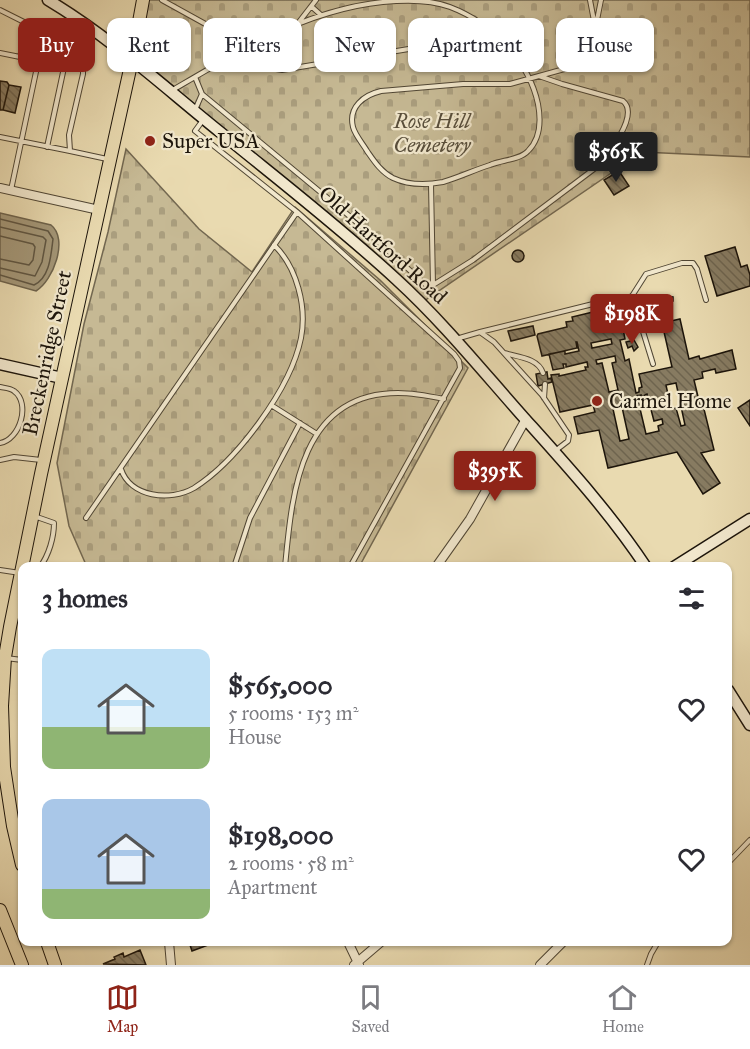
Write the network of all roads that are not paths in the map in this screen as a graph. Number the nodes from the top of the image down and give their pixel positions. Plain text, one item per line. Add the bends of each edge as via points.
1 (48, 0) edge
2 (143, 0) edge
3 (162, 0) edge
4 (316, 0) edge
5 (590, 0) edge
6 (601, 0) edge
7 (312, 7) junction
8 (0, 10) edge
9 (321, 15) junction
10 (140, 18) edge
11 (302, 18) edge
12 (470, 18) edge
13 (594, 18) edge
14 (598, 18) edge
15 (18, 19) edge
16 (203, 23) edge
17 (302, 23) edge
18 (107, 41) edge
19 (408, 49) edge
20 (0, 52) edge
21 (18, 56) edge
22 (302, 67) edge
23 (556, 71) edge
24 (36, 72) edge
25 (63, 72) edge
26 (81, 72) edge
27 (129, 72) edge
28 (146, 72) edge
29 (204, 72) edge
30 (526, 72) edge
31 (539, 75) junction
32 (195, 77) junction
33 (529, 77) junction
34 (170, 92) junction
35 (201, 94) junction
36 (195, 111) junction
37 (204, 119) junction
38 (0, 137) edge
39 (21, 141) junction
40 (47, 147) junction
41 (70, 151) junction
42 (110, 160) junction
43 (432, 184) junction
44 (0, 188) edge
45 (10, 191) junction
46 (99, 210) junction
47 (297, 212) junction
48 (274, 245) junction
49 (433, 285) junction
50 (632, 296) junction
51 (706, 300) dead end
52 (480, 332) junction
53 (455, 340) junction
54 (503, 353) junction
55 (0, 364) edge
56 (653, 364) dead end
57 (543, 373) dead end
58 (62, 378) junction
59 (545, 384) dead end
60 (0, 387) edge
61 (444, 399) junction
62 (544, 399) junction
63 (271, 405) junction
64 (526, 419) junction
65 (300, 423) junction
66 (317, 434) junction
67 (0, 443) edge
68 (555, 452) junction
69 (0, 460) edge
70 (44, 461) junction
71 (120, 468) junction
72 (32, 516) junction
73 (86, 518) dead end
74 (750, 519) edge
75 (24, 562) edge
76 (44, 562) edge
77 (236, 562) edge
78 (286, 562) edge
79 (353, 562) edge
80 (440, 562) edge
81 (642, 562) edge
82 (682, 562) edge
83 (0, 570) edge
84 (18, 575) edge
85 (18, 590) edge
86 (3, 657) edge
87 (18, 659) edge
88 (732, 696) edge
89 (750, 724) edge
90 (4, 790) edge
91 (750, 840) edge
92 (18, 848) edge
93 (732, 859) edge
94 (0, 910) edge
95 (48, 946) edge
96 (170, 946) edge
97 (350, 946) edge
98 (377, 946) edge
99 (559, 946) edge
100 (656, 946) edge
101 (357, 964) edge
102 (22, 965) edge
103 (55, 965) edge
104 (171, 965) edge
105 (540, 965) edge
106 (647, 965) edge

1 - 18 main road, Old Hartford Road
2 - 10 main road, Breckenridge Street
3 - 16 lane
4 - 7 lane
5 - 13 lane
6 - 14 lane
7 - 9 lane
7 - 11 lane
8 - 15 lane
9 - 12 lane via 396,1 450,7
9 - 17 lane
19 - 22 lane
20 - 21 lane
23 - 31 lane
24 - 39 lane
25 - 40 lane
26 - 41 lane via 69,135
27 - 42 main road, Breckenridge Street
28 - 34 main road, Old Hartford Road
29 - 32 lane
30 - 33 lane
31 - 33 lane
31 - 49 lane via 623,101 629,112 625,124 598,166 473,260
32 - 34 lane
32 - 35 lane
33 - 43 lane via 541,120 528,152
33 - 43 lane via 510,84 381,91 358,102 353,128 380,170 407,183
34 - 36 main road, Old Hartford Road
35 - 36 lane
35 - 49 lane via 353,219 423,284
36 - 37 main road, Old Hartford Road
37 - 47 lane via 195,131
37 - 53 main road, Old Hartford Road via 368,254
38 - 39 lane
39 - 40 lane
39 - 45 lane
40 - 41 lane
41 - 42 lane
42 - 46 main road, Breckenridge Street
43 - 49 lane
44 - 45 street
45 - 46 street
46 - 58 main road, Breckenridge Street
47 - 48 lane
47 - 61 lane via 454,354 460,368
48 - 63 lane via 286,258 295,278 302,322 299,346
48 - 71 lane
50 - 51 lane via 646,274 693,263
50 - 52 lane via 621,302 594,304
50 - 56 lane
52 - 53 lane
52 - 54 lane
53 - 64 main road, Old Hartford Road
54 - 57 lane via 530,360
54 - 62 lane
55 - 58 main road
58 - 70 main road, Breckenridge Street
59 - 62 lane
60 - 67 lane via 13,390 22,405 16,434
61 - 66 lane via 398,393 378,395 354,402 334,414
61 - 79 lane
62 - 68 lane via 569,435 568,441
63 - 65 lane
63 - 71 lane via 228,459 192,489 170,495 145,493 127,483
64 - 68 main road, Old Hartford Road
64 - 80 street via 470,519
65 - 66 lane
65 - 77 lane via 254,509
66 - 78 lane via 298,476
68 - 81 main road, Old Hartford Road via 608,513
69 - 70 lane via 14,457
70 - 72 main road, Breckenridge Street
71 - 73 lane
72 - 75 main road, Breckenridge Street
72 - 76 lane via 54,523
74 - 82 main road
83 - 84 lane
85 - 86 main road, Breckenridge Street
86 - 87 lane
86 - 90 main road, Breckenridge Street
88 - 89 main road
90 - 92 main road, Breckenridge Street
91 - 93 lane
94 - 102 main road
95 - 103 main road
96 - 104 street
97 - 101 street
98 - 101 street
99 - 105 street
100 - 106 lane

